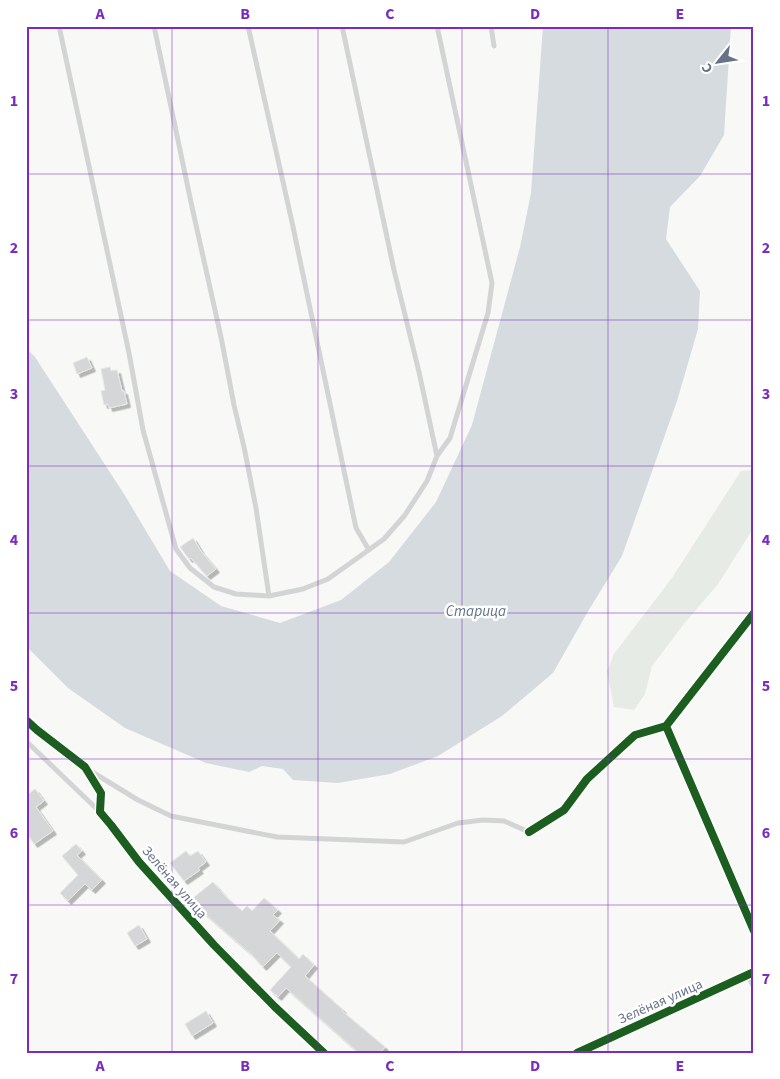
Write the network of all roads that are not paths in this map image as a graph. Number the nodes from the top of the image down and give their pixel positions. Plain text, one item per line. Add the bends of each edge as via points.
1 (59, 26) edge
2 (154, 26) edge
3 (248, 26) edge
4 (342, 26) edge
5 (437, 26) edge
6 (491, 26) edge
7 (494, 46) dead end
8 (437, 456) junction
9 (369, 550) junction
10 (269, 596) junction
11 (754, 613) edge
12 (26, 720) edge
13 (666, 726) junction
14 (26, 741) edge
15 (85, 767) junction
16 (100, 812) junction
17 (529, 832) joint
18 (754, 931) edge
19 (750, 974) edge
20 (754, 986) edge
21 (324, 1053) edge
22 (577, 1053) edge

1 - 10 lane via 144,430 176,549 190,568 214,586 236,594
2 - 10 lane via 244,447
3 - 9 lane via 356,528
4 - 8 lane
5 - 8 lane via 492,283 488,313 450,438
6 - 7 lane
8 - 9 lane via 428,480 405,515 384,539
9 - 10 lane via 328,579 304,589
11 - 13 street
12 - 15 street
13 - 17 street via 636,735 587,779 564,810
13 - 18 street
14 - 16 lane
15 - 16 street via 101,793
15 - 17 lane via 171,816 277,837 404,842 458,823 483,820 504,821
16 - 21 street, Зелёная улица via 139,862 214,945
19 - 20 lane
19 - 22 street, Зелёная улица

